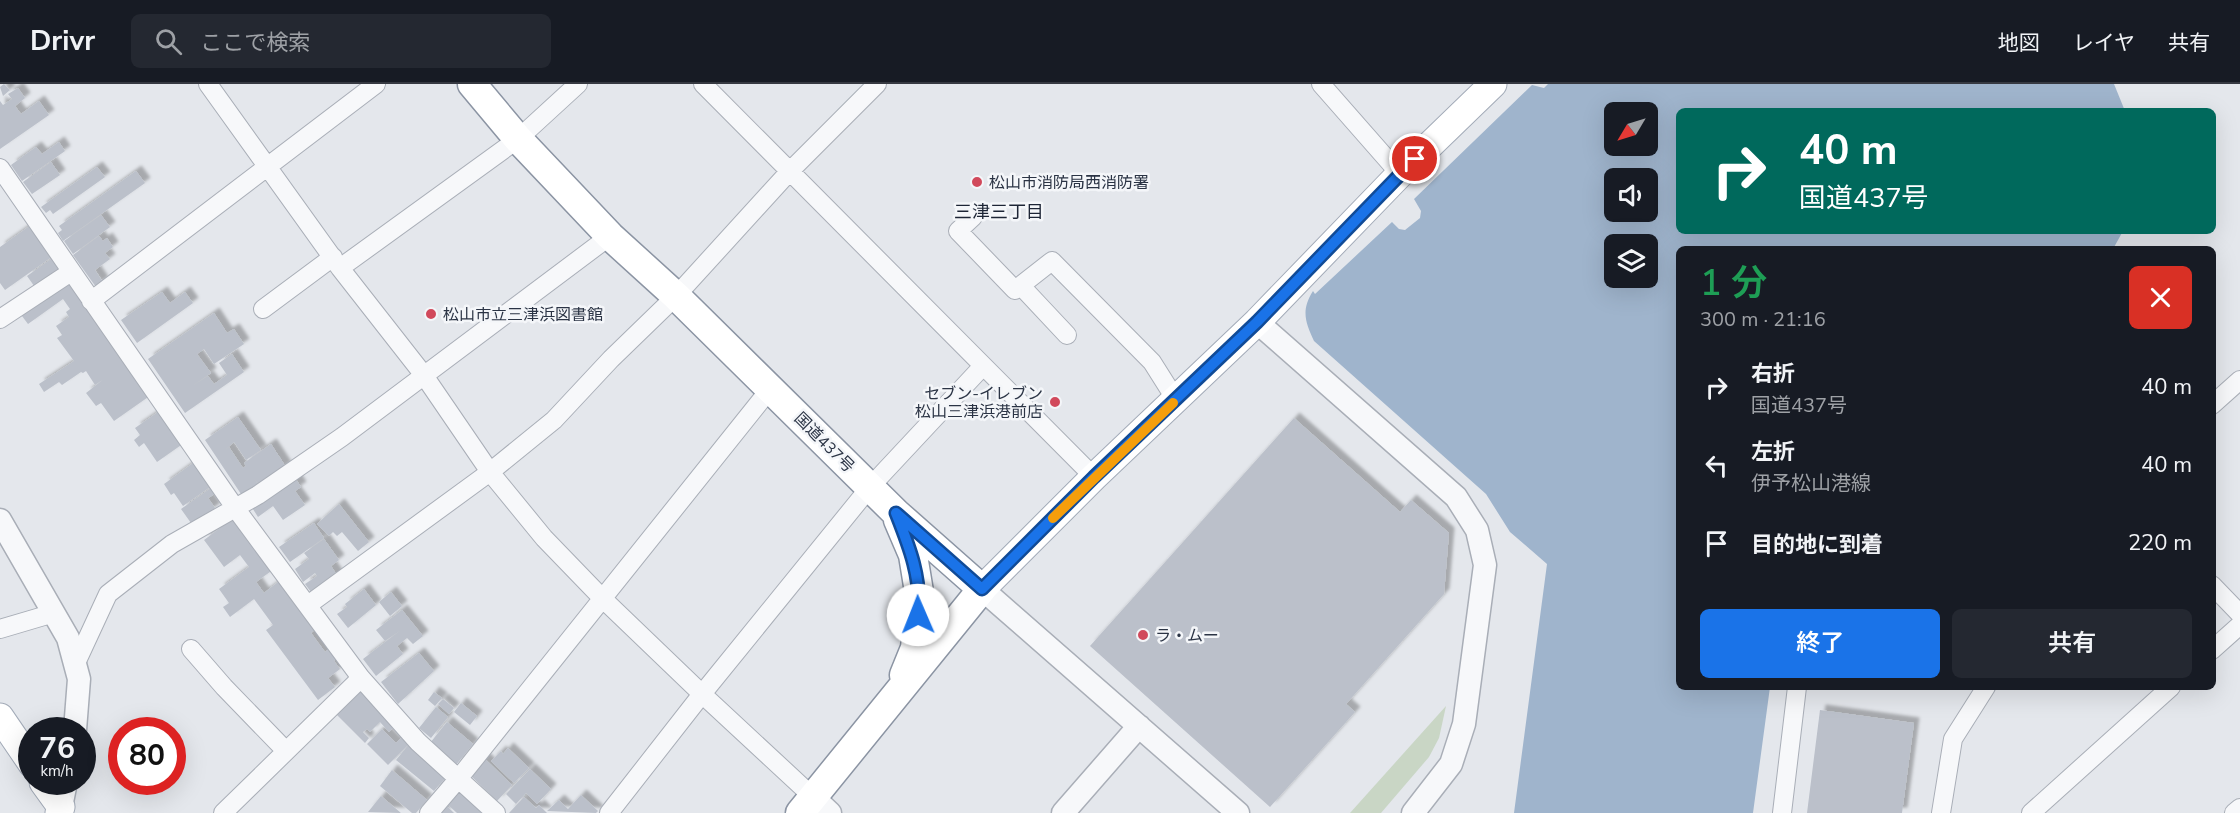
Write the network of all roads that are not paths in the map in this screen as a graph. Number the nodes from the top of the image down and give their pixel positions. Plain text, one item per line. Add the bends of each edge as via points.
1 (208, 84) edge
2 (376, 84) edge
3 (472, 84) edge
4 (578, 84) edge
5 (703, 84) edge
6 (877, 84) edge
7 (1321, 84) edge
8 (1493, 84) edge
9 (518, 139) junction
10 (269, 167) junction
11 (0, 168) edge
12 (789, 172) junction
13 (1400, 174) junction
14 (974, 218) dead end
15 (610, 236) junction
16 (337, 262) junction
17 (71, 272) junction
18 (1021, 286) junction
19 (676, 297) junction
20 (91, 301) junction
21 (263, 309) dead end
22 (0, 319) edge
23 (1257, 322) junction
24 (1067, 335) dead end
25 (983, 366) junction
26 (423, 374) junction
27 (2240, 380) edge
28 (771, 388) junction
29 (1176, 400) junction
30 (2216, 401) edge
31 (489, 472) junction
32 (1094, 477) junction
33 (870, 487) junction
34 (236, 509) junction
35 (896, 513) junction
36 (0, 520) edge
37 (982, 589) junction
38 (2216, 589) edge
39 (602, 598) junction
40 (308, 605) junction
41 (54, 613) junction
42 (2240, 614) edge
43 (2240, 625) edge
44 (0, 629) edge
45 (2216, 646) edge
46 (191, 649) dead end
47 (76, 663) junction
48 (361, 678) junction
49 (1797, 690) edge
50 (1984, 690) edge
51 (2168, 690) edge
52 (898, 691) junction
53 (702, 694) junction
54 (0, 717) edge
55 (76, 717) edge
56 (1139, 726) junction
57 (18, 743) edge
58 (286, 751) junction
59 (459, 778) junction
60 (815, 808) edge
61 (2240, 808) edge
62 (223, 813) edge
63 (429, 813) edge
64 (496, 813) edge
65 (609, 813) edge
66 (1063, 813) edge
67 (1238, 813) edge
68 (1413, 813) edge
69 (1782, 813) edge
70 (1941, 813) edge
71 (2031, 813) edge
72 (2234, 813) edge

1 - 10 street
2 - 10 street
3 - 9 highway, 国道437号
4 - 9 street
5 - 12 street
6 - 12 street
7 - 13 street
8 - 13 main road
9 - 15 highway, 国道437号
9 - 16 street
10 - 16 street
10 - 20 street
11 - 17 street
12 - 19 street
12 - 25 street
13 - 23 main road
14 - 18 street via 958,231 1015,290
15 - 19 highway, 国道437号
15 - 26 street
16 - 21 street
16 - 26 street
17 - 20 street
17 - 22 street
18 - 24 street
18 - 29 street via 1052,261 1152,362
19 - 28 highway, 国道437号
19 - 31 street via 554,420
20 - 34 street
23 - 29 main road
23 - 68 street via 1456,497 1477,530 1485,565 1464,724 1451,764
25 - 32 street
25 - 33 street
26 - 31 street
26 - 34 street via 342,437
27 - 30 street
28 - 33 highway, 国道437号
28 - 39 street
29 - 32 main road
31 - 39 street via 543,537
31 - 40 street
32 - 37 main road
33 - 35 highway, 国道437号
33 - 53 street
34 - 40 street
34 - 47 street via 172,544 108,594
35 - 37 highway, 国道437号
35 - 52 highway via 913,555 920,598 915,648
36 - 41 street
37 - 52 highway
37 - 56 street
38 - 42 street
39 - 53 street
39 - 59 street
40 - 48 street
41 - 44 street
41 - 47 street
43 - 45 street
46 - 58 street
47 - 55 street
48 - 58 street
48 - 59 street via 418,742
49 - 69 street
50 - 70 street via 1953,739
51 - 71 street
52 - 60 highway
53 - 60 street
53 - 65 street
54 - 57 main road
56 - 66 street
56 - 67 street
58 - 62 street
59 - 63 street
59 - 64 street
61 - 72 street

